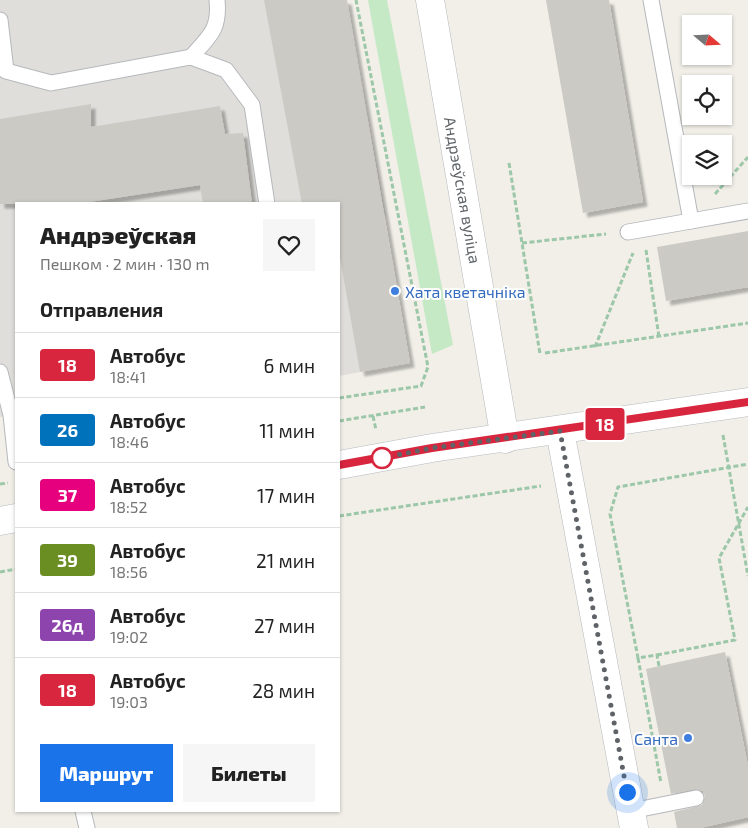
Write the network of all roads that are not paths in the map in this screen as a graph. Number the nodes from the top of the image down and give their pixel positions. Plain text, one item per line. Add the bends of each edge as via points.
1 (217, 0) edge
2 (430, 0) edge
3 (651, 0) edge
4 (0, 20) edge
5 (191, 57) junction
6 (3, 73) edge
7 (267, 202) edge
8 (748, 212) edge
9 (691, 221) junction
10 (636, 231) road end
11 (0, 372) edge
12 (748, 402) edge
13 (560, 431) junction
14 (505, 439) junction
15 (15, 452) edge
16 (340, 465) edge
17 (15, 518) edge
18 (0, 521) edge
19 (696, 798) dead end
20 (83, 812) edge
21 (632, 819) edge
22 (87, 828) edge

1 - 5 lane via 219,19
2 - 14 street, Андрэеўская вуліца
3 - 9 lane
4 - 6 lane
5 - 6 lane via 51,83
5 - 7 lane via 226,70 252,105
8 - 9 lane
9 - 10 lane
11 - 15 lane via 11,414
12 - 13 street
13 - 14 street
13 - 21 street
14 - 16 street
17 - 18 street
19 - 21 lane via 665,804
20 - 22 lane

